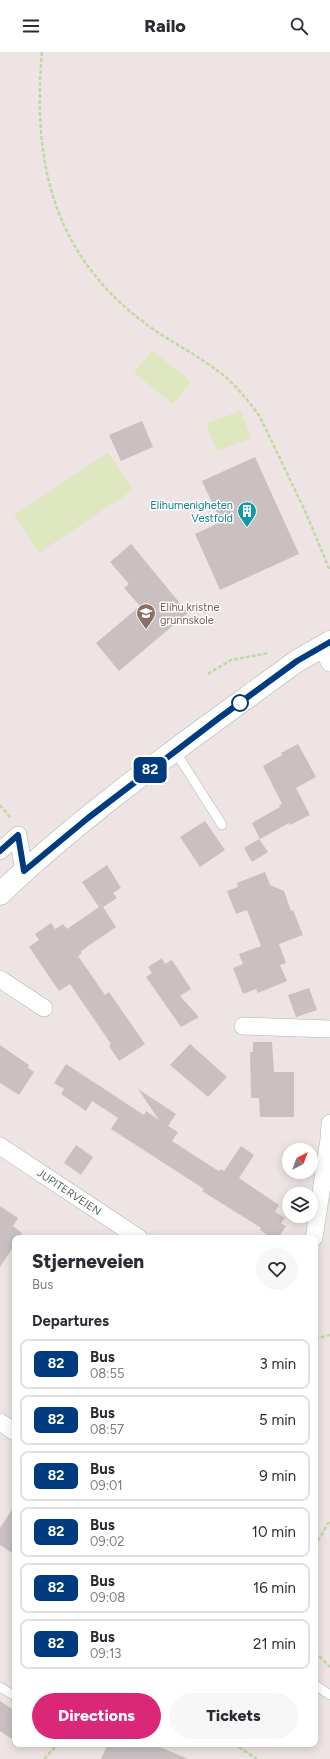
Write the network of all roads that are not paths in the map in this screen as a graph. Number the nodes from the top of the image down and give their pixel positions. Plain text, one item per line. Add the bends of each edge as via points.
1 (327, 651) edge
2 (175, 751) junction
3 (222, 825) dead end
4 (0, 851) edge
5 (24, 871) junction
6 (0, 894) edge
7 (0, 979) edge
8 (44, 1008) dead end
9 (243, 1026) dead end
10 (330, 1029) edge
11 (330, 1123) edge
12 (0, 1146) edge
13 (134, 1235) edge
14 (314, 1235) edge
15 (0, 1422) edge
16 (12, 1430) edge
17 (0, 1687) edge
18 (318, 1687) edge
19 (12, 1694) edge
20 (330, 1695) edge

1 - 2 main road via 297,661
2 - 3 lane
2 - 5 main road
4 - 5 street via 18,835
5 - 6 main road
7 - 8 street
9 - 10 street
11 - 14 street
12 - 13 street, JUPITERVEIEN
15 - 16 street
17 - 19 lane
18 - 20 lane

